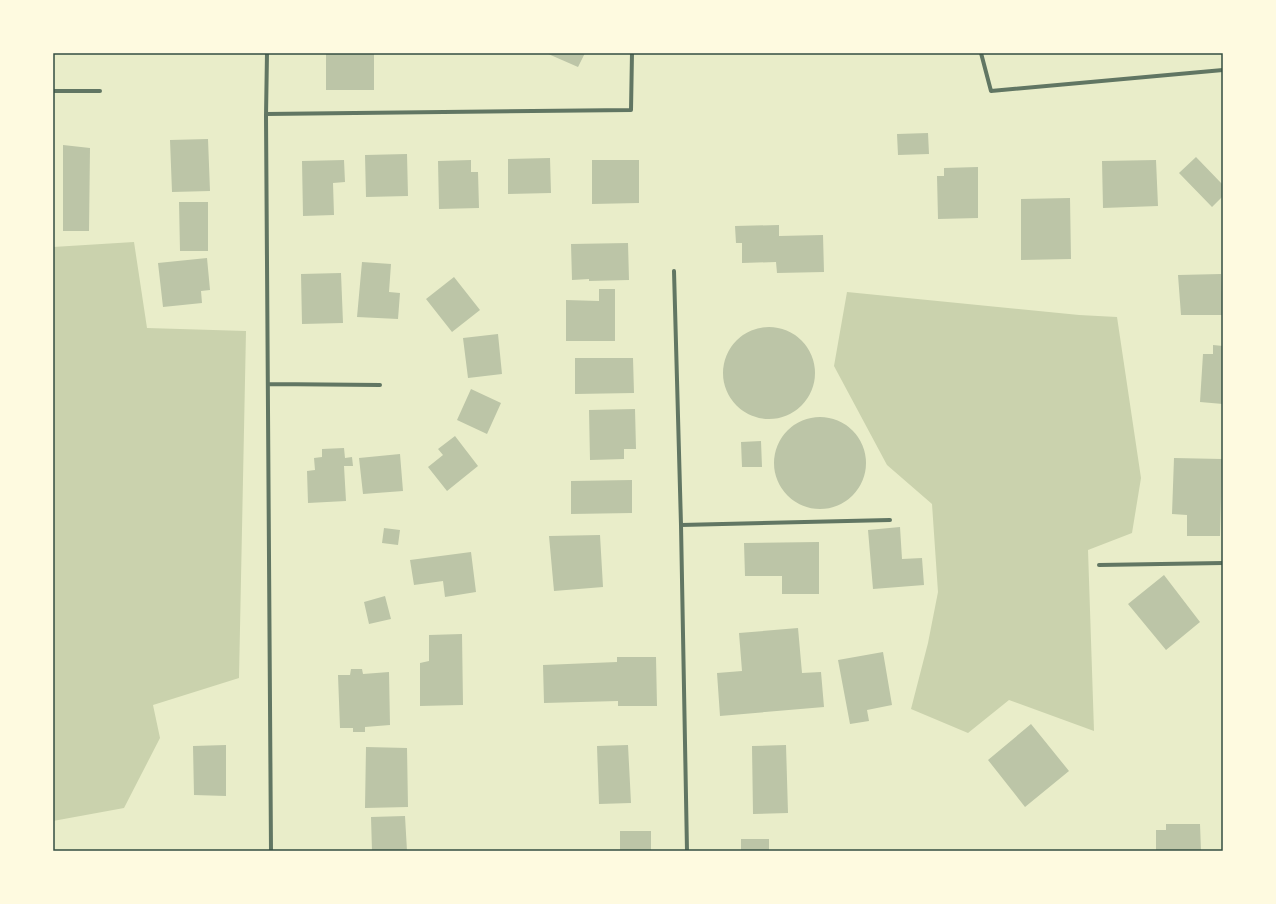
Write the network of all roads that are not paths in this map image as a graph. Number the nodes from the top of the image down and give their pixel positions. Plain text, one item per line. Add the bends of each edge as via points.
1 (267, 53) edge
2 (632, 53) edge
3 (981, 53) edge
4 (1223, 70) edge
5 (100, 91) dead end
6 (53, 92) edge
7 (266, 114) junction
8 (674, 271) dead end
9 (268, 384) junction
10 (380, 385) dead end
11 (890, 520) dead end
12 (681, 525) junction
13 (1223, 563) edge
14 (1099, 565) dead end
15 (271, 851) edge
16 (687, 851) edge

1 - 7 street
2 - 7 street via 631,110
3 - 4 street via 992,91
5 - 6 street
7 - 9 street
8 - 12 street
9 - 10 street
9 - 15 street
11 - 12 street
12 - 16 street
13 - 14 street

